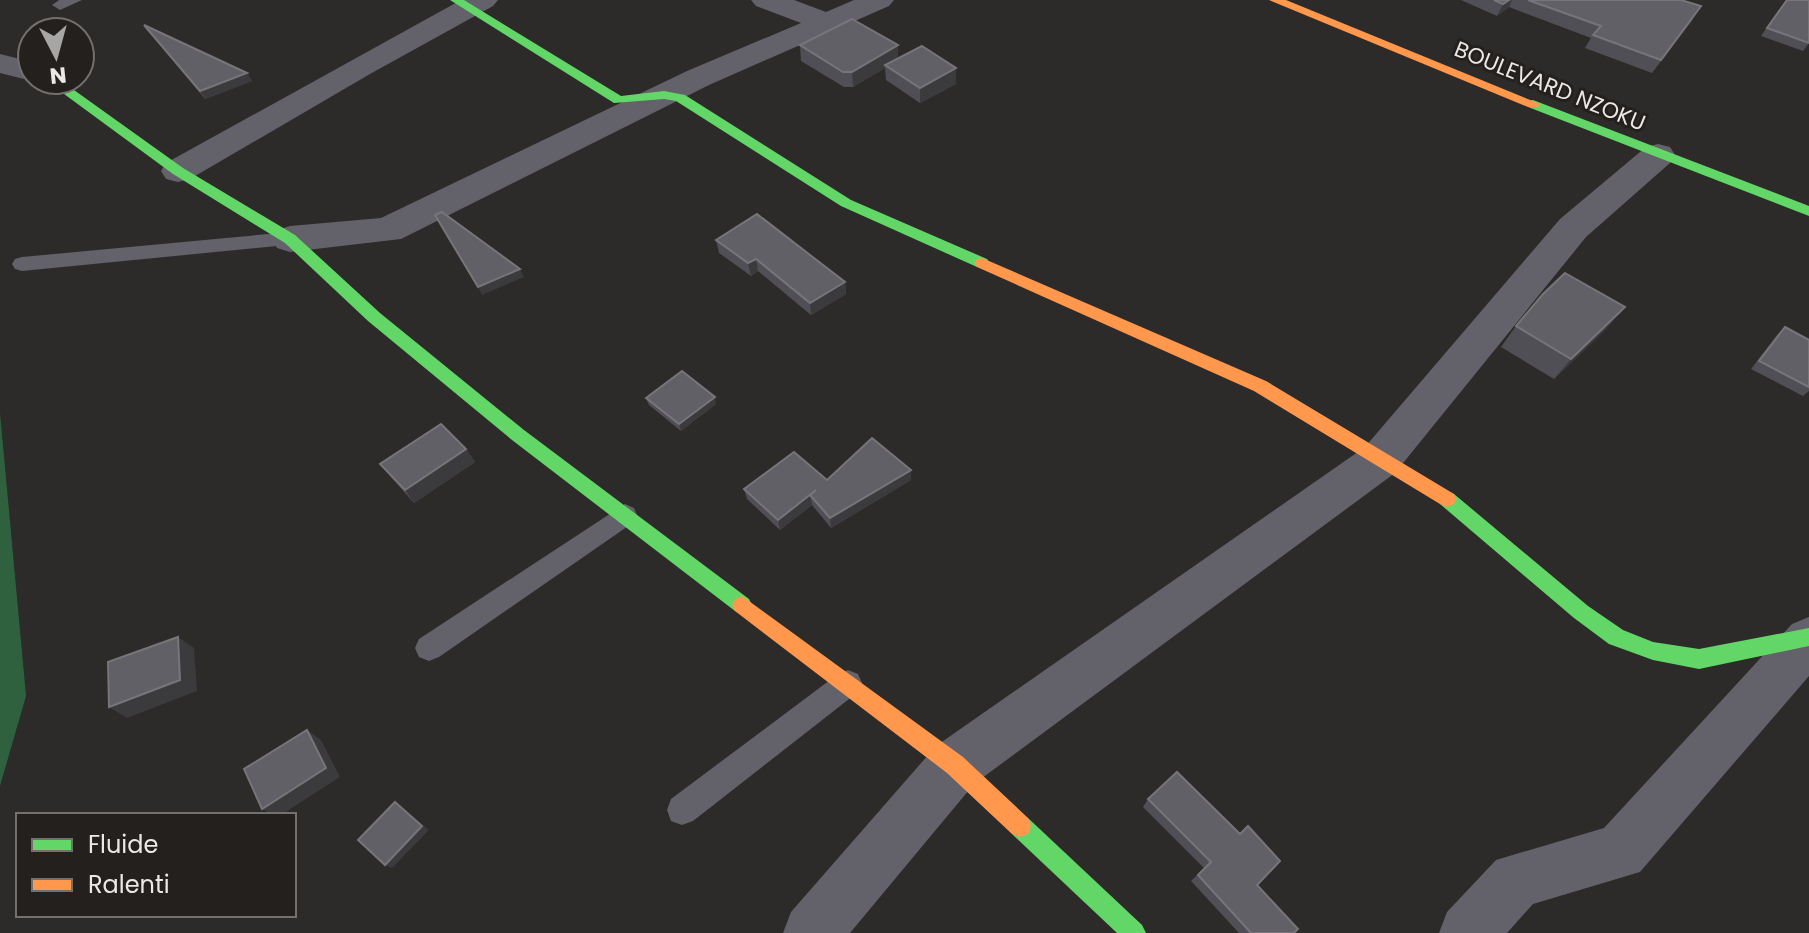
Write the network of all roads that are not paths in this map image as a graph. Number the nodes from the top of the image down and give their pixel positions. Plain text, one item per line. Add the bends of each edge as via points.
1 (766, 0) edge
2 (879, 0) edge
3 (1275, 0) edge
4 (469, 3) edge
5 (824, 21) junction
6 (664, 95) junction
7 (74, 96) edge
8 (1658, 155) junction
9 (178, 171) junction
10 (1809, 211) edge
11 (290, 239) junction
12 (22, 264) dead end
13 (1380, 460) junction
14 (625, 515) junction
15 (1809, 638) edge
16 (429, 648) dead end
17 (848, 683) junction
18 (955, 765) junction
19 (682, 810) dead end
20 (812, 933) edge
21 (1134, 933) edge
22 (1468, 933) edge

1 - 5 street
2 - 5 street
3 - 8 street, BOULEVARD NZOKU
4 - 6 street via 619,100
4 - 9 street
5 - 6 street
6 - 11 street via 388,230
6 - 13 street via 680,98 846,203 1260,386
7 - 9 street
8 - 10 street, BOULEVARD NZOKU
8 - 13 street via 1573,228
9 - 11 street
11 - 12 lane
11 - 14 street via 374,317
13 - 15 street via 1450,501 1616,637 1653,651 1699,659
13 - 18 street
14 - 16 lane
14 - 17 street
15 - 22 street via 1620,852 1516,880
17 - 18 street
17 - 19 lane
18 - 20 street
18 - 21 street

